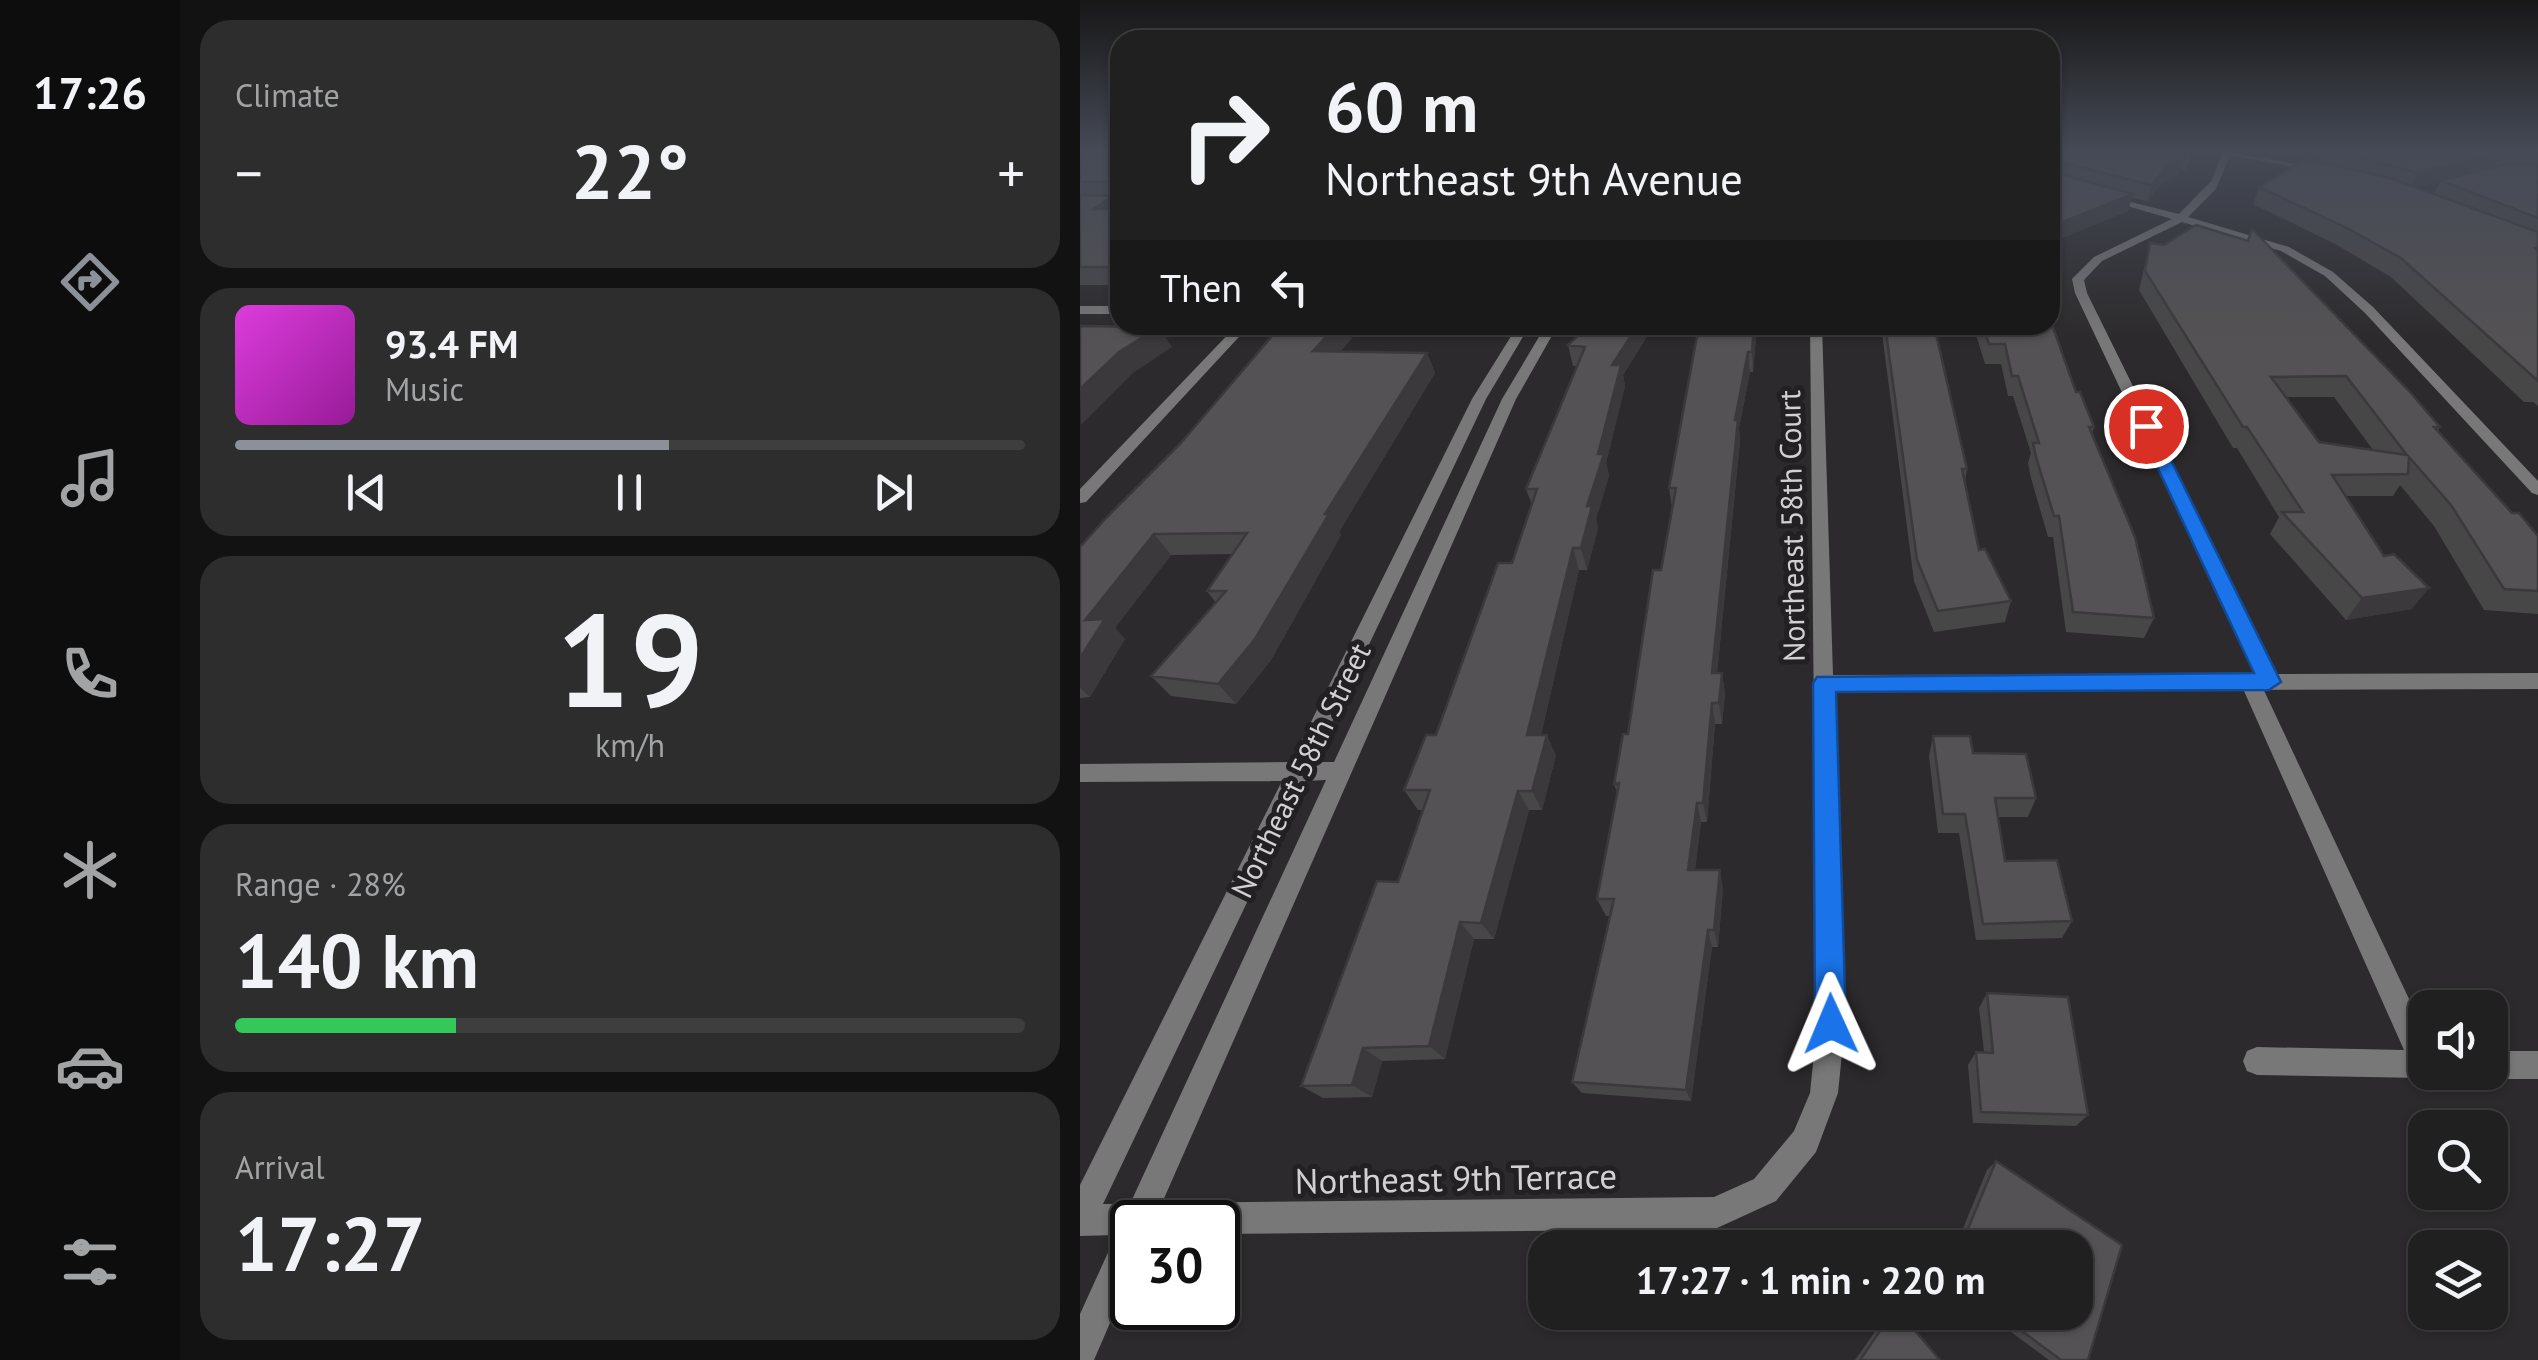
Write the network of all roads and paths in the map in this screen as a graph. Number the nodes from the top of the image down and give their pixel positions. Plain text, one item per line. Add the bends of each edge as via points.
1 (2168, 214) edge
2 (2185, 214) edge
3 (2181, 218) junction
4 (1080, 310) edge
5 (1110, 310) edge
6 (1235, 335) edge
7 (1518, 335) edge
8 (1546, 335) edge
9 (1816, 335) edge
10 (1080, 478) edge
11 (1100, 478) junction
12 (2538, 490) edge
13 (1080, 498) edge
14 (2538, 680) edge
15 (2260, 682) junction
16 (1825, 683) junction
17 (1344, 771) junction
18 (1300, 772) junction
19 (1080, 773) edge
20 (2408, 1029) edge
21 (2257, 1061) dead end
22 (2408, 1064) edge
23 (2508, 1064) edge
24 (2538, 1065) edge
25 (1806, 1141) joint
26 (1149, 1200) edge
27 (1080, 1219) edge
28 (1110, 1223) edge
29 (1240, 1224) edge
30 (1110, 1286) edge
31 (1080, 1352) edge

1 - 3 street
2 - 3 street
3 - 12 street via 2285,249 2329,274
3 - 15 street via 2098,258 2078,279
4 - 5 street
6 - 11 street
7 - 18 street, Northeast 58th Street via 1479,400
8 - 17 street, Northeast 58th Street via 1509,399
9 - 16 street, Northeast 58th Court
10 - 11 street
11 - 13 street
14 - 15 street
15 - 16 street
15 - 20 street
16 - 25 street, Northeast 58th Court via 1831,1024 1824,1093
17 - 18 street
17 - 26 street, Northeast 58th Street
18 - 19 street
18 - 27 street, Northeast 58th Street
21 - 22 street
23 - 24 street
25 - 29 street, Northeast 9th Terrace via 1766,1190 1716,1212
27 - 28 street, Northeast 9th Terrace
30 - 31 street, Northeast 58th Street

